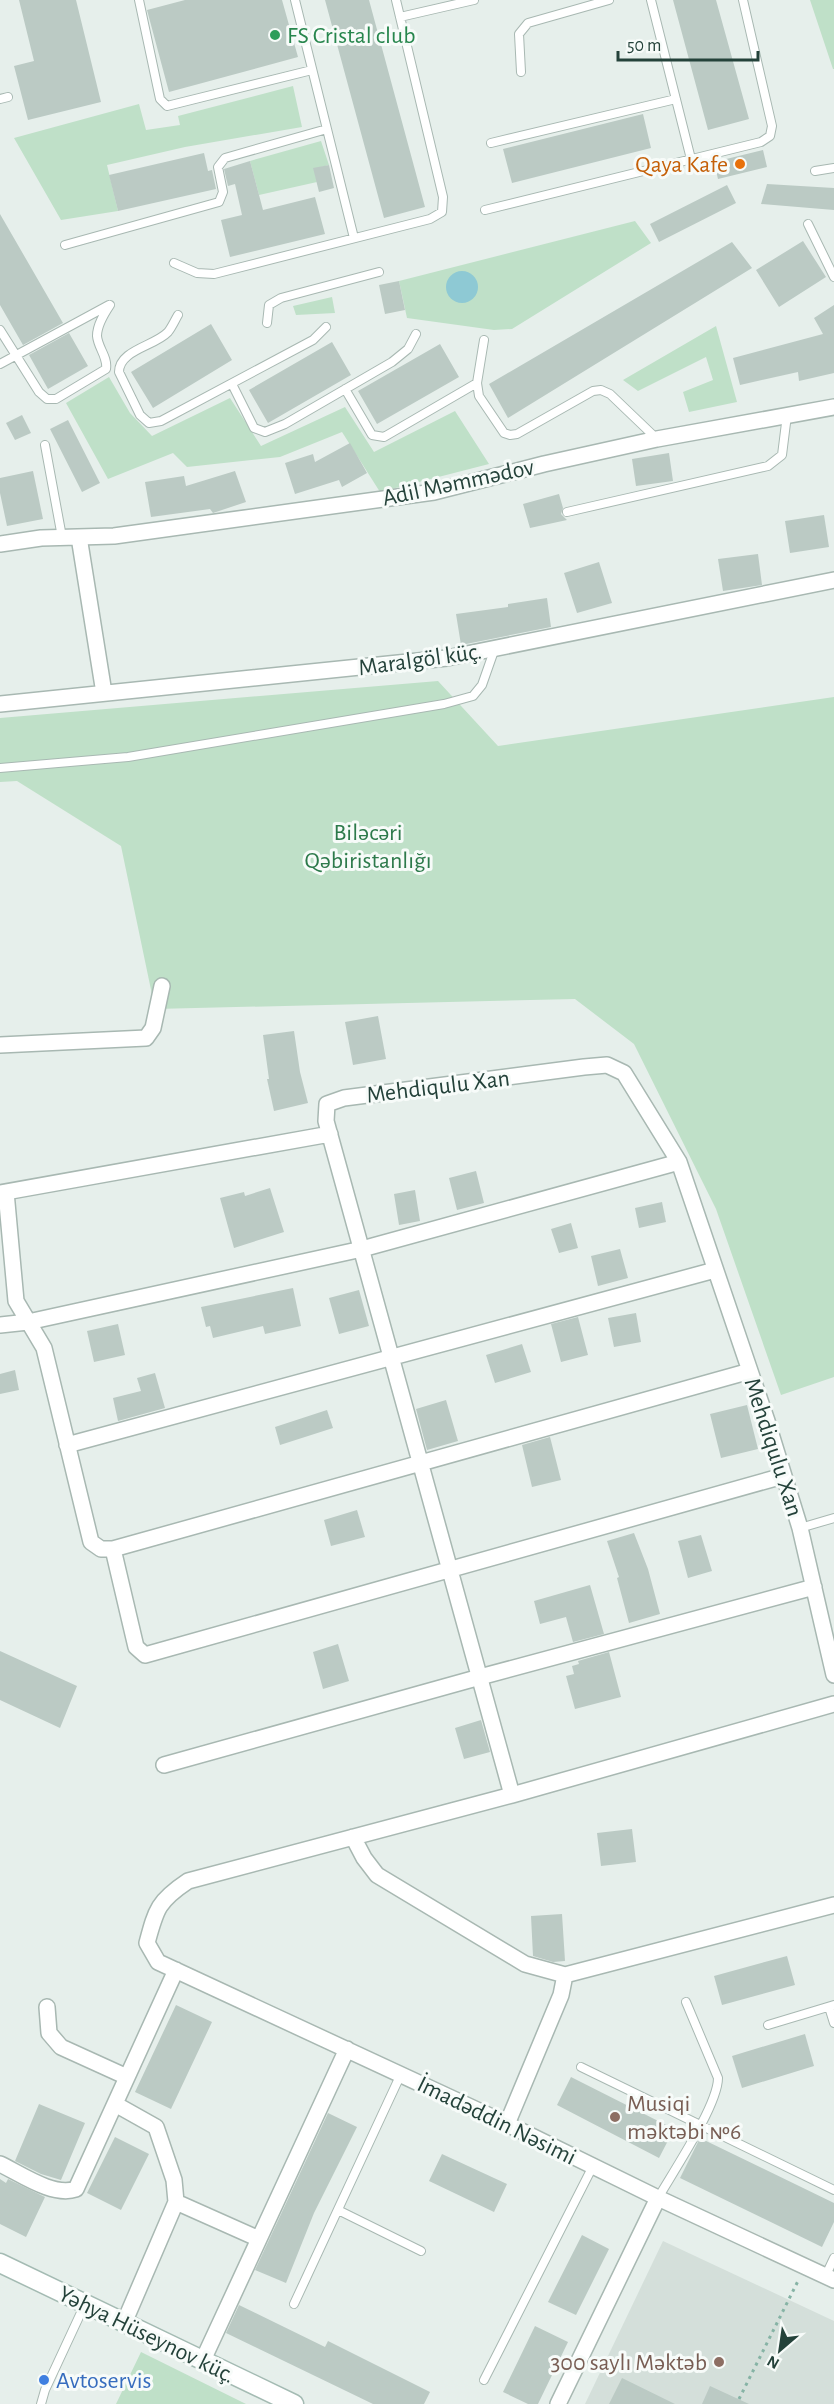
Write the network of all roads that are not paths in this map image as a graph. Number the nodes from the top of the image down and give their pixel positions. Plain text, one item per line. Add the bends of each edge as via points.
1 (139, 0) edge
2 (295, 0) edge
3 (396, 0) edge
4 (474, 0) edge
5 (609, 0) edge
6 (651, 0) edge
7 (743, 0) edge
8 (400, 17) junction
9 (312, 70) junction
10 (521, 72) dead end
11 (676, 99) junction
12 (327, 129) junction
13 (491, 143) dead end
14 (691, 159) junction
15 (834, 168) edge
16 (815, 171) dead end
17 (485, 210) dead end
18 (808, 224) dead end
19 (354, 238) junction
20 (65, 245) dead end
21 (174, 263) dead end
22 (379, 272) dead end
23 (834, 277) edge
24 (178, 315) dead end
25 (267, 323) dead end
26 (326, 327) dead end
27 (0, 330) edge
28 (416, 334) dead end
29 (484, 340) dead end
30 (15, 355) junction
31 (0, 364) edge
32 (477, 383) junction
33 (232, 384) junction
34 (345, 389) junction
35 (834, 407) edge
36 (787, 415) junction
37 (657, 439) junction
38 (45, 445) dead end
39 (567, 512) dead end
40 (62, 537) junction
41 (80, 537) junction
42 (0, 544) edge
43 (834, 580) edge
44 (495, 648) junction
45 (105, 693) junction
46 (0, 704) edge
47 (0, 768) edge
48 (162, 986) dead end
49 (0, 1045) edge
50 (330, 1134) junction
51 (679, 1162) junction
52 (3, 1192) edge
53 (362, 1249) junction
54 (715, 1270) junction
55 (28, 1322) junction
56 (0, 1325) edge
57 (391, 1358) junction
58 (750, 1371) junction
59 (67, 1445) junction
60 (421, 1464) junction
61 (783, 1476) junction
62 (834, 1518) edge
63 (800, 1528) junction
64 (113, 1549) junction
65 (450, 1568) junction
66 (814, 1587) junction
67 (834, 1675) edge
68 (480, 1677) junction
69 (834, 1704) edge
70 (164, 1765) dead end
71 (512, 1795) junction
72 (353, 1837) junction
73 (834, 1905) edge
74 (176, 1970) junction
75 (564, 1975) junction
76 (686, 2002) dead end
77 (832, 2006) edge
78 (47, 2007) dead end
79 (834, 2023) edge
80 (768, 2025) dead end
81 (347, 2049) junction
82 (581, 2067) dead end
83 (401, 2074) junction
84 (127, 2077) junction
85 (115, 2104) junction
86 (507, 2124) junction
87 (700, 2124) junction
88 (0, 2164) edge
89 (593, 2166) junction
90 (834, 2190) edge
91 (658, 2198) junction
92 (176, 2202) junction
93 (338, 2210) junction
94 (259, 2239) junction
95 (421, 2251) dead end
96 (834, 2258) edge
97 (0, 2263) edge
98 (830, 2277) edge
99 (85, 2304) junction
100 (294, 2304) dead end
101 (124, 2323) junction
102 (202, 2360) junction
103 (484, 2380) dead end
104 (41, 2404) edge
105 (294, 2404) edge
106 (558, 2404) edge

1 - 9 lane via 160,99 167,106
2 - 9 lane
3 - 8 lane
4 - 8 lane
5 - 10 lane via 528,23 519,34
6 - 11 lane
7 - 14 lane via 772,126 770,135 761,142
8 - 19 lane via 443,197 442,212 430,219
9 - 12 lane
11 - 13 lane
11 - 14 lane
12 - 19 lane
12 - 20 lane via 225,158 218,167 223,192 219,202
14 - 17 lane
15 - 16 lane
18 - 23 lane
19 - 21 lane via 214,274 197,273
22 - 25 lane via 281,298 269,306
24 - 33 lane via 169,331 119,365 140,415 149,423 161,421
26 - 33 lane via 313,340
27 - 30 lane
28 - 34 lane via 408,349 392,362
29 - 32 lane
30 - 30 lane via 39,392 47,399 56,399 106,369 97,336 110,305
30 - 31 lane
32 - 34 lane via 384,437 372,435
32 - 37 lane via 479,396 504,433 510,435 593,390 601,390
33 - 34 lane via 254,428 265,432
35 - 36 street, Adil Məmmədov
36 - 37 street, Adil Məmmədov
36 - 39 lane via 782,454 768,466
37 - 41 street, Adil Məmmədov via 434,492 114,536
38 - 40 lane
40 - 41 street, Adil Məmmədov
40 - 42 street, Adil Məmmədov
41 - 45 street
43 - 44 street, Maralgöl küç.
44 - 45 street, Maralgöl küç. via 447,658
44 - 47 lane via 482,685 472,696 444,704 128,757
45 - 46 street, Maralgöl küç.
48 - 49 street via 153,1028 146,1038
50 - 51 street, Mehdiqulu Xan via 327,1104 344,1098 607,1065 624,1073
50 - 52 street
50 - 53 street, Mehdiqulu Xan
51 - 53 street
51 - 54 street, Mehdiqulu Xan
52 - 55 street via 16,1301
53 - 55 street
53 - 57 street, Mehdiqulu Xan
54 - 57 street
54 - 58 street, Mehdiqulu Xan
55 - 56 street
55 - 59 street via 44,1348
57 - 59 street
57 - 60 street, Mehdiqulu Xan
58 - 60 street
58 - 61 street, Mehdiqulu Xan
59 - 64 street via 90,1542 101,1549
60 - 64 street
60 - 65 street, Mehdiqulu Xan
61 - 63 street, Mehdiqulu Xan
61 - 65 street
62 - 63 lane
63 - 66 street, Mehdiqulu Xan
64 - 65 street via 136,1647 145,1655
65 - 68 street, Mehdiqulu Xan
66 - 67 street, Mehdiqulu Xan
66 - 68 street
68 - 70 street
68 - 71 street, Mehdiqulu Xan
69 - 71 street
71 - 72 street
72 - 74 street, İmadəddin Nəsimi via 188,1881 166,1895 154,1917 147,1943 159,1962
72 - 75 street via 377,1875 525,1964
73 - 75 street
74 - 81 street, İmadəddin Nəsimi
74 - 84 street
75 - 86 street via 561,1995
76 - 87 lane via 718,2078 718,2087
77 - 79 lane
77 - 80 lane
78 - 84 street via 50,2033 61,2048
81 - 83 street, İmadəddin Nəsimi
81 - 94 street
82 - 87 lane
83 - 86 street, İmadəddin Nəsimi
83 - 93 lane
84 - 85 street
85 - 88 street via 76,2189 66,2192 42,2185
85 - 92 street via 156,2127 174,2180
86 - 89 street, İmadəddin Nəsimi
87 - 90 lane
87 - 91 lane
89 - 91 street, İmadəddin Nəsimi
89 - 103 lane
91 - 98 street, İmadəddin Nəsimi
91 - 106 street
92 - 94 street
92 - 101 street
93 - 95 lane
93 - 100 lane
94 - 102 street
96 - 98 lane
97 - 99 main road, Yəhya Hüseynov küç.
99 - 101 main road, Yəhya Hüseynov küç.
99 - 104 lane
101 - 102 main road, Yəhya Hüseynov küç.
102 - 105 main road, Yəhya Hüseynov küç.

